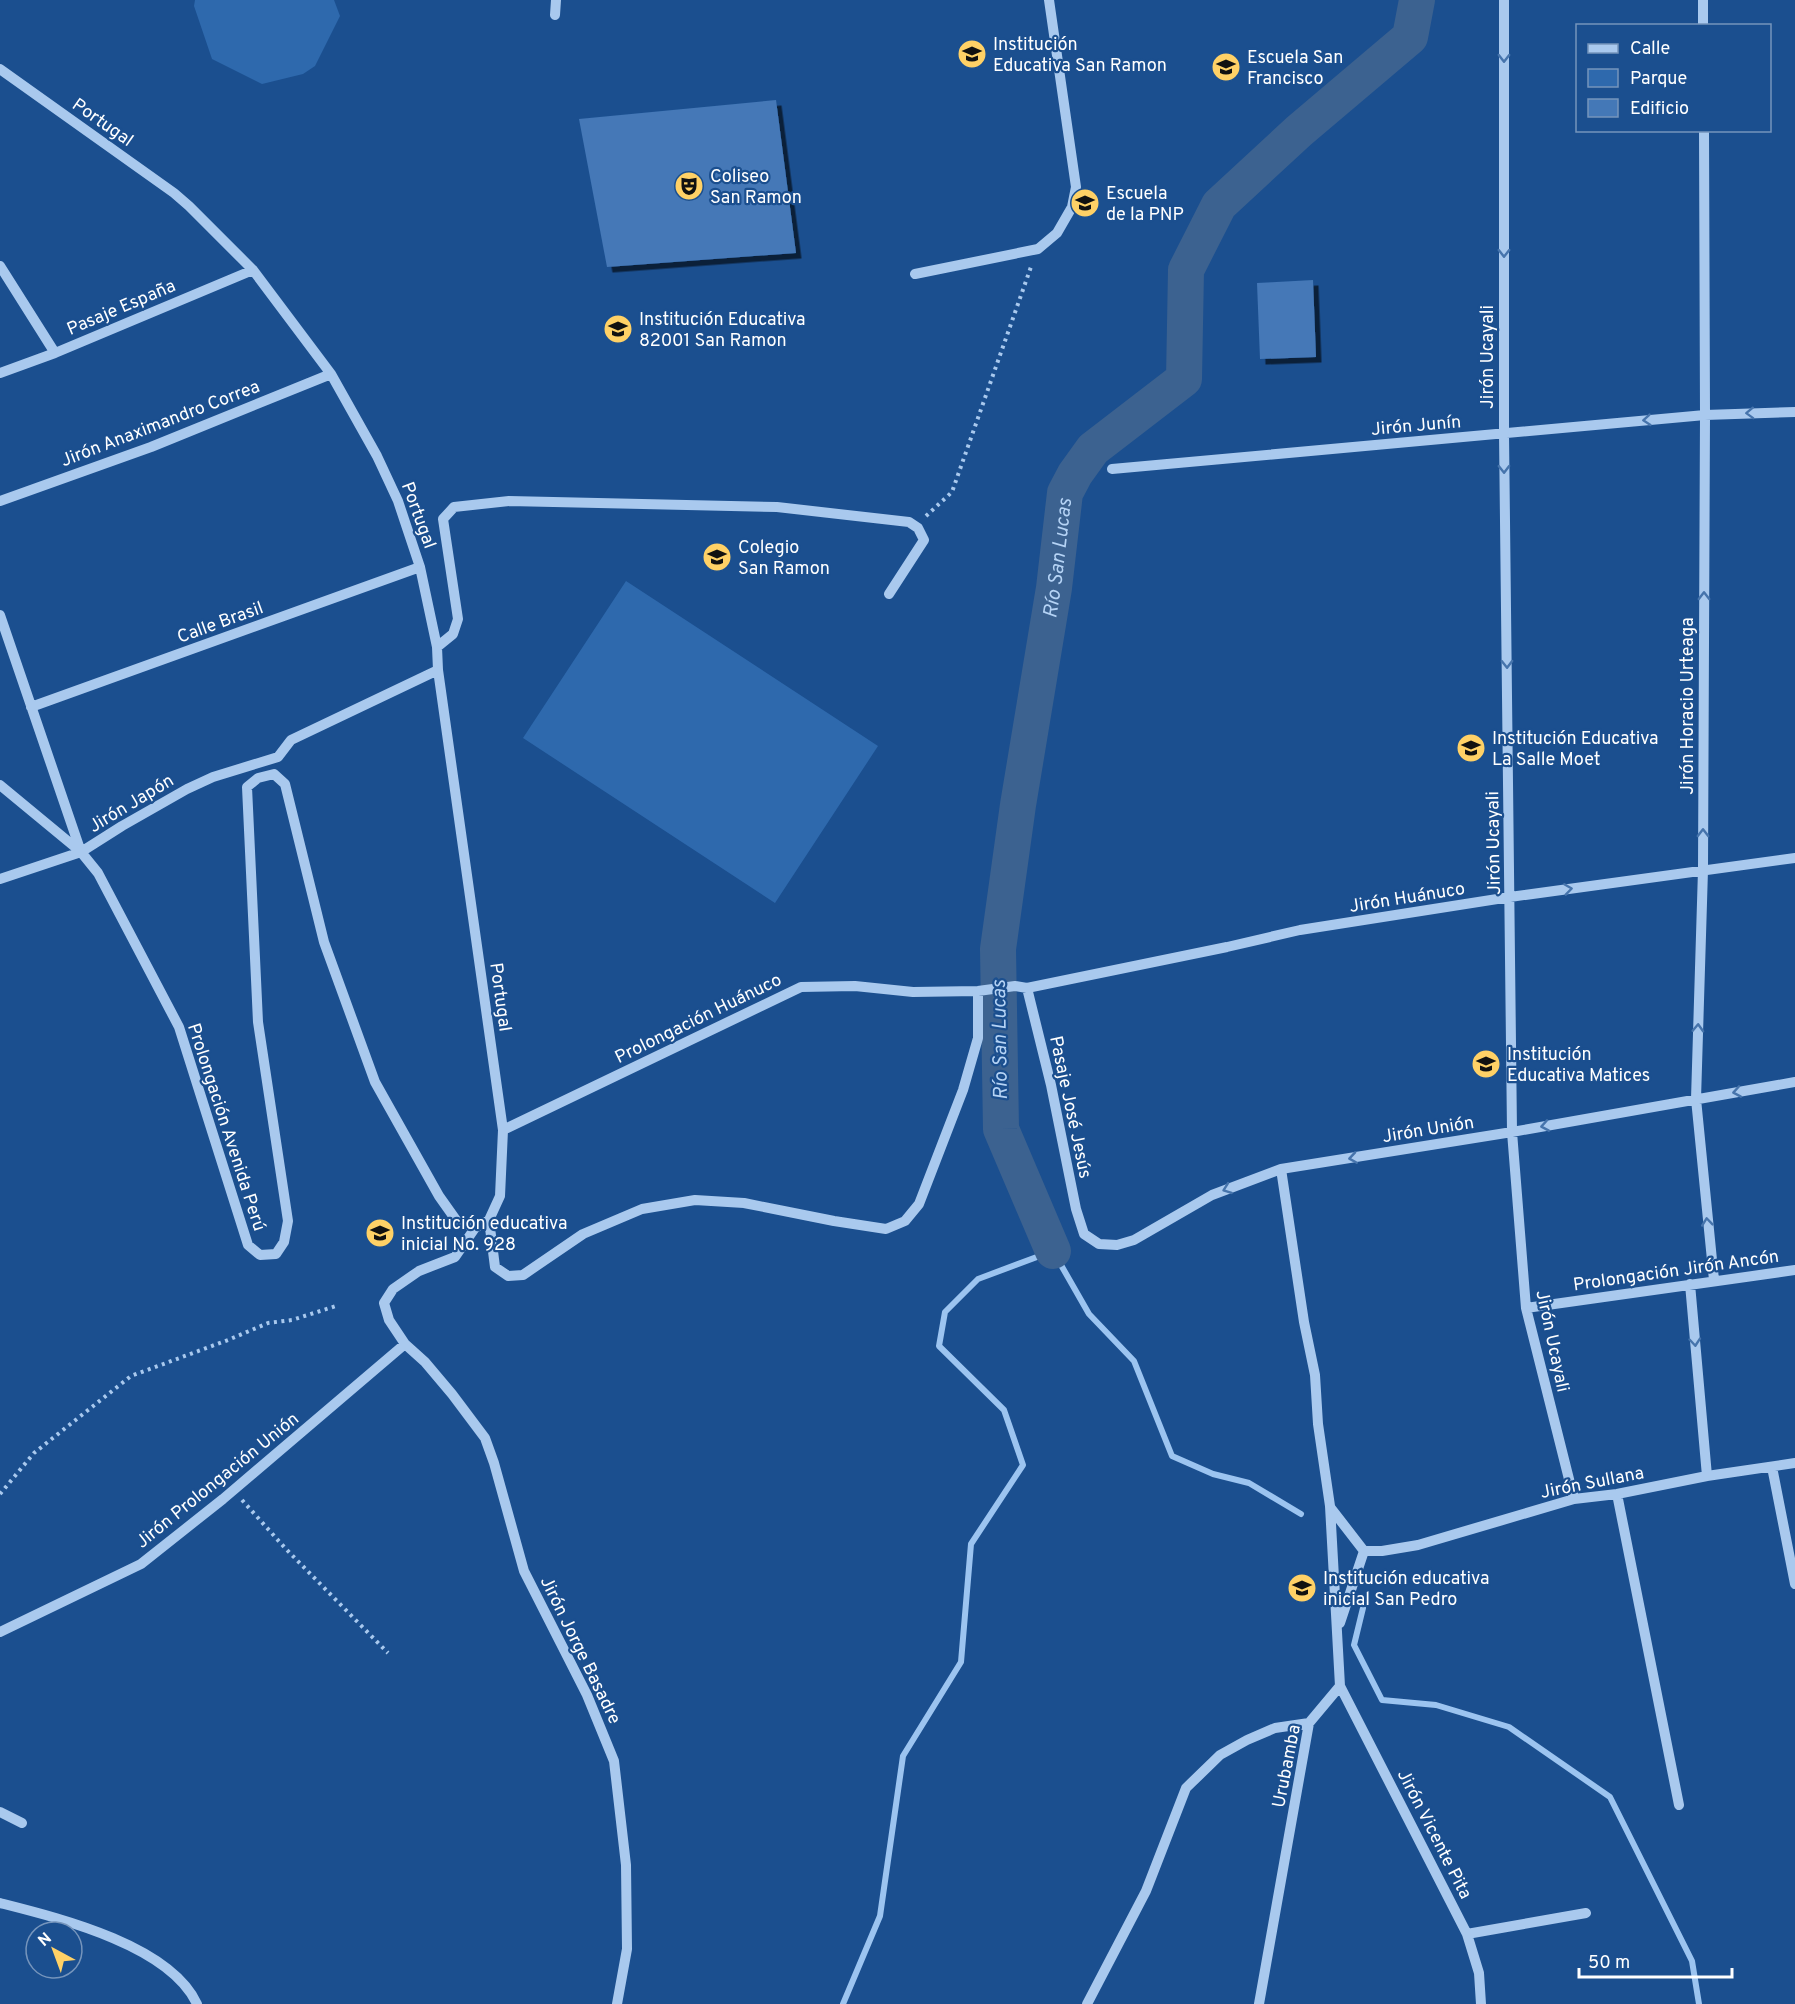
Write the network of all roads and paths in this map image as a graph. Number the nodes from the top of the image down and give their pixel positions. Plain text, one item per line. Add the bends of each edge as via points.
1 (556, 0) edge
2 (1049, 0) edge
3 (1504, 0) edge
4 (1703, 0) edge
5 (555, 15) dead end
6 (1703, 24) edge
7 (0, 69) edge
8 (1704, 132) edge
9 (1038, 249) junction
10 (0, 266) edge
11 (253, 270) junction
12 (915, 274) dead end
13 (55, 353) junction
14 (0, 374) edge
15 (331, 374) junction
16 (1795, 412) edge
17 (1705, 415) junction
18 (1504, 434) junction
19 (1113, 469) dead end
20 (0, 501) edge
21 (909, 522) junction
22 (420, 567) junction
23 (890, 594) dead end
24 (0, 615) edge
25 (437, 647) junction
26 (438, 670) junction
27 (31, 707) junction
28 (278, 757) junction
29 (274, 774) junction
30 (0, 785) edge
31 (81, 852) junction
32 (1795, 858) edge
33 (1703, 870) junction
34 (0, 879) edge
35 (1510, 897) junction
36 (1027, 988) junction
37 (984, 990) junction
38 (1795, 1082) edge
39 (1696, 1099) junction
40 (503, 1130) junction
41 (1512, 1132) junction
42 (1281, 1169) junction
43 (489, 1220) junction
44 (475, 1228) junction
45 (1084, 1234) joint
46 (1795, 1270) edge
47 (1714, 1280) junction
48 (1690, 1284) junction
49 (336, 1306) dead end
50 (1526, 1308) junction
51 (405, 1344) junction
52 (1795, 1463) edge
53 (1772, 1467) junction
54 (1707, 1476) junction
55 (233, 1491) junction
56 (0, 1494) edge
57 (1617, 1494) junction
58 (1574, 1499) junction
59 (1330, 1506) junction
60 (1364, 1551) junction
61 (1795, 1584) edge
62 (1338, 1629) junction
63 (0, 1632) edge
64 (388, 1653) dead end
65 (1340, 1686) junction
66 (1309, 1723) junction
67 (1679, 1805) dead end
68 (0, 1812) edge
69 (22, 1823) dead end
70 (0, 1904) edge
71 (1586, 1913) dead end
72 (1467, 1934) junction
73 (197, 2004) edge
74 (617, 2004) edge
75 (1087, 2004) edge
76 (1259, 2004) edge
77 (1481, 2004) edge

1 - 5 street
2 - 9 street via 1076,187 1072,207 1057,233
3 -> 18 street, Jirón Ucayali
4 - 6 street
7 - 11 street, Portugal via 174,193
8 - 17 street, Jirón Horacio Urteaga
9 - 12 street
9 - 21 path via 952,492 929,514
10 - 13 street
11 - 13 street, Pasaje España
11 - 15 street, Portugal
13 - 14 street, Pasaje España
15 - 20 street, Jirón Anaximandro Correa via 151,447
15 - 22 street, Portugal via 377,456
16 -> 17 street, Jirón Junín
17 -> 18 street, Jirón Junín
33 -> 17 street, Jirón Horacio Urteaga
18 - 19 street, Jirón Junín
18 -> 35 street, Jirón Ucayali
21 - 23 street via 918,528 924,540
21 - 25 street via 777,507 509,501 454,507 443,519 458,619 453,634
22 - 25 street, Portugal
22 - 27 street, Calle Brasil
24 - 27 street, Prolongación Avenida Perú
25 - 26 street, Portugal
26 - 28 street, Jirón Japón via 291,740
26 - 40 street, Portugal
27 - 31 street, Prolongación Avenida Perú
28 - 29 street
28 - 31 street, Jirón Japón via 187,789
29 - 31 street, Prolongación Avenida Perú via 258,778 248,787 258,1022 288,1221 284,1242 276,1254 260,1255 248,1245 179,1027 98,873
29 - 44 street via 285,784 324,942 375,1082 438,1196 456,1220
30 - 31 street
31 - 34 street, Jirón Japón
32 - 33 street, Jirón Huánuco
35 -> 33 street, Jirón Huánuco
39 -> 33 street, Jirón Horacio Urteaga
35 - 36 street, Jirón Huánuco via 1300,930
35 - 41 street, Jirón Ucayali
36 - 37 street, Prolongación Huánuco
36 - 45 street, Pasaje José Jesús
37 - 40 street, Prolongación Huánuco via 913,992 855,986 801,987
37 - 43 street via 978,1038 963,1089 919,1204 905,1221 886,1229 744,1203 695,1200 642,1209 583,1234 523,1275 508,1276 495,1267
38 -> 39 street, Jirón Unión
39 -> 41 street, Jirón Unión
47 -> 39 street, Jirón Horacio Urteaga
40 - 43 street, Portugal via 500,1196
41 -> 42 street, Jirón Unión
41 - 50 street, Jirón Ucayali
42 -> 45 street, Jirón Unión via 1212,1195 1134,1240 1117,1245 1099,1244
42 - 59 street via 1316,1375 1318,1424
43 - 44 street
44 - 51 street, Jirón Jorge Basadre via 455,1257 419,1271 393,1289 384,1303 389,1320
46 - 47 street, Prolongación Jirón Ancón
47 - 48 street, Prolongación Jirón Ancón
48 - 50 street, Prolongación Jirón Ancón
48 -> 54 street
49 - 56 path via 268,1323 131,1376 34,1453
50 - 58 street, Jirón Ucayali
51 - 55 street, Jirón Prolongación Unión
51 - 74 street, Jirón Jorge Basadre via 432,1370 485,1438 524,1571 587,1695 614,1761 626,1865 627,1949
52 - 53 street, Jirón Sullana
53 - 54 street, Jirón Sullana
53 - 61 street
54 - 57 street, Jirón Sullana
55 - 63 street, Jirón Prolongación Unión via 141,1564
55 - 64 path
57 - 58 street, Jirón Sullana
57 - 67 street
58 - 60 street, Jirón Sullana via 1418,1545
59 - 60 street
59 - 62 street
60 - 62 street
62 - 65 street
65 - 66 street, Urubamba
65 - 72 street, Jirón Vicente Pita
66 - 75 street via 1275,1728 1247,1740 1220,1755 1186,1788 1146,1891
66 - 76 street, Urubamba
68 - 69 street
70 - 73 street via 46,1914 142,1950 166,1966 192,1992
71 - 72 street
72 - 77 street, Jirón Vicente Pita via 1479,1973

